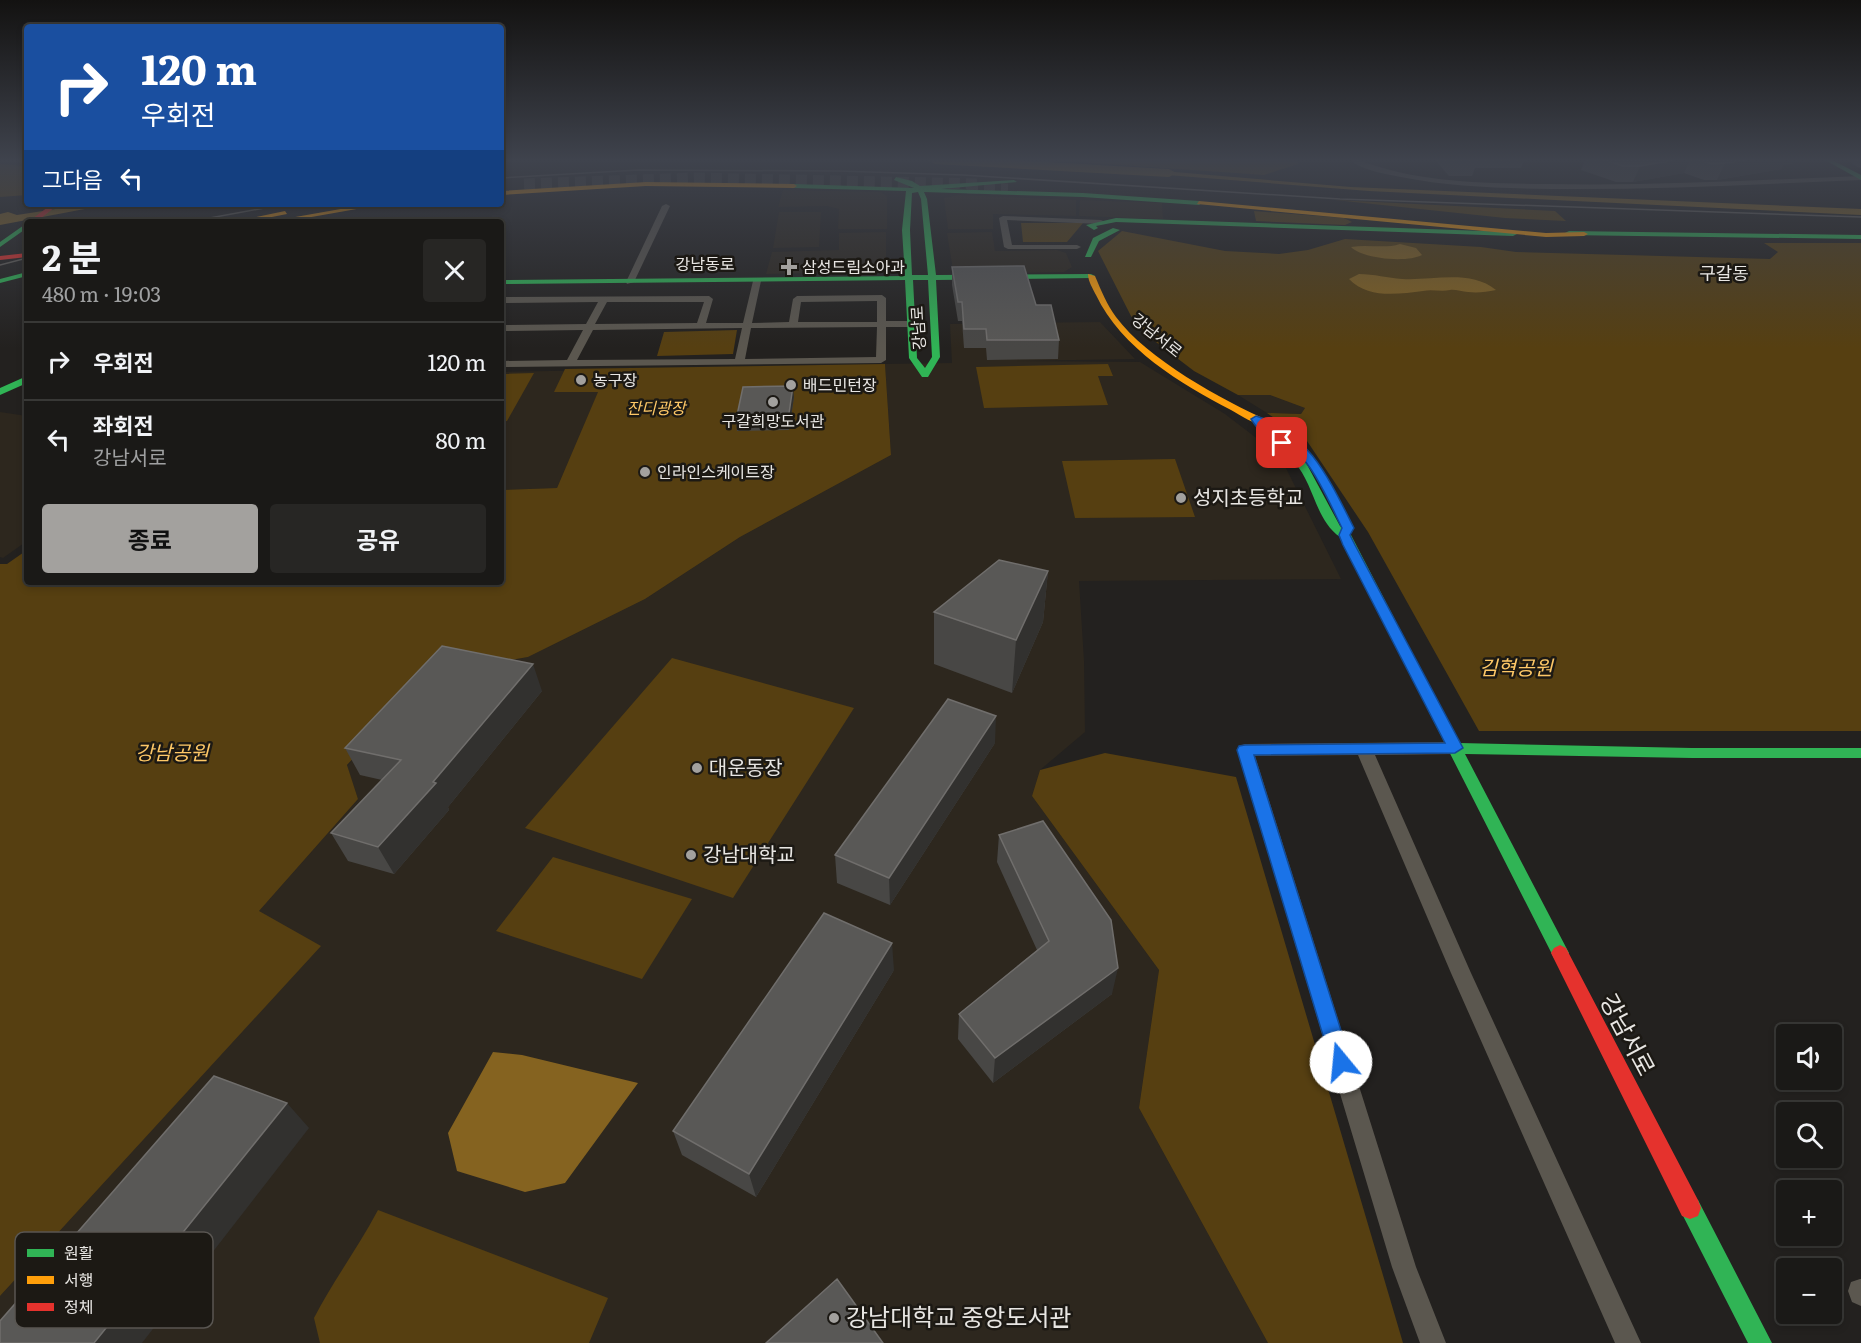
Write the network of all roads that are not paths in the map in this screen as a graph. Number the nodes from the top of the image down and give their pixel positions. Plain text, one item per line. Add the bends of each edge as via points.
1 (658, 223) edge
2 (914, 223) edge
3 (923, 223) edge
4 (1004, 223) edge
5 (1066, 223) edge
6 (1150, 223) junction
7 (1153, 223) edge
8 (1156, 223) edge
9 (1188, 223) edge
10 (1360, 223) edge
11 (1423, 223) edge
12 (1460, 223) edge
13 (1517, 223) edge
14 (1097, 225) junction
15 (1337, 228) junction
16 (24, 229) edge
17 (1861, 232) edge
18 (1584, 234) junction
19 (1546, 235) junction
20 (1861, 237) edge
21 (24, 240) edge
22 (1082, 251) junction
23 (2, 255) edge
24 (24, 255) edge
25 (908, 258) junction
26 (24, 260) edge
27 (930, 262) junction
28 (24, 275) edge
29 (1091, 276) junction
30 (969, 278) junction
31 (872, 279) junction
32 (908, 279) junction
33 (932, 279) junction
34 (0, 281) edge
35 (757, 281) junction
36 (504, 282) edge
37 (630, 282) junction
38 (504, 300) edge
39 (603, 300) junction
40 (881, 324) junction
41 (911, 324) junction
42 (793, 326) junction
43 (700, 327) junction
44 (745, 327) junction
45 (504, 328) edge
46 (588, 328) junction
47 (739, 362) junction
48 (570, 363) junction
49 (504, 364) edge
50 (24, 380) edge
51 (0, 392) edge
52 (1455, 748) junction
53 (1364, 749) junction
54 (1861, 753) edge
55 (1433, 1343) edge
56 (1628, 1343) edge
57 (1760, 1343) edge

1 - 37 street
2 - 25 main road, 강남로
3 - 27 main road, 강남로
4 - 22 street via 1008,247
5 - 14 street
6 - 8 main road
6 - 14 main road
6 - 22 main road via 1104,234 1091,248
7 - 14 main road
9 - 15 main road
10 - 15 main road
11 - 19 main road
12 - 18 main road
13 - 17 main road
14 - 22 main road via 1081,239
15 - 19 main road
16 - 23 main road
18 - 19 main road
18 - 20 main road
21 - 23 main road
22 - 29 main road, 강남서로 via 1082,270
23 - 24 main road
23 - 26 main road
25 - 31 main road via 896,271
25 - 32 main road, 강남로
27 - 30 main road via 948,274
27 - 33 main road, 강남로
28 - 34 main road
29 - 30 main road
29 - 52 main road, 강남서로 via 1121,327 1187,379 1256,419 1300,461 1335,528 1345,535
30 - 33 main road
31 - 32 main road, 강남동로
31 - 35 main road, 강남동로
32 - 33 main road
32 - 41 main road, 강남로
33 - 41 main road, 강남로 via 936,357 925,375 913,358
35 - 37 main road, 강남동로
35 - 44 street
36 - 37 main road, 강남동로
38 - 39 street
39 - 43 street via 709,299
39 - 46 street
40 - 41 street
40 - 42 street
40 - 42 street via 882,298 797,299
40 - 47 street via 881,360
42 - 44 street
43 - 44 street
43 - 46 street
44 - 47 street
45 - 46 street
46 - 48 street
47 - 48 street
48 - 49 street
50 - 51 main road
52 - 53 street
52 - 54 main road
52 - 57 main road, 강남서로
53 - 55 street via 1245,750 1404,1267
53 - 56 street

